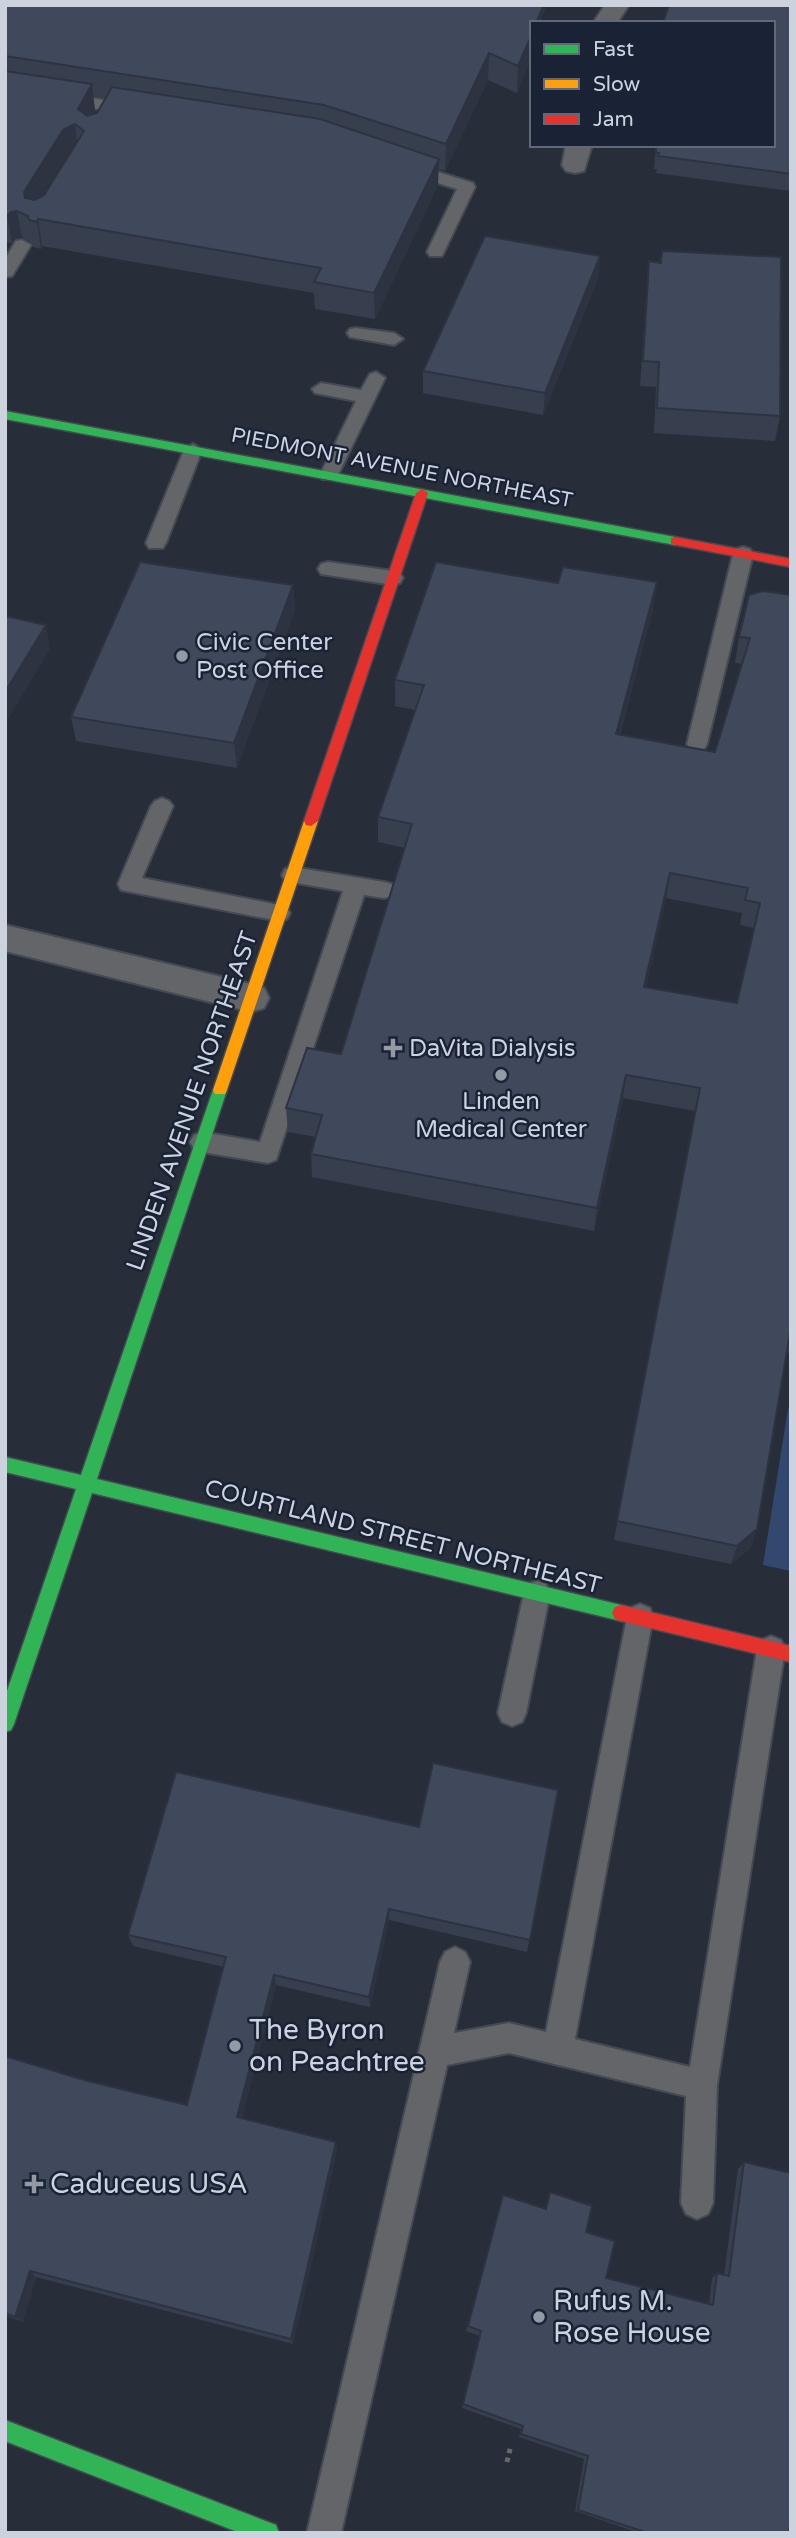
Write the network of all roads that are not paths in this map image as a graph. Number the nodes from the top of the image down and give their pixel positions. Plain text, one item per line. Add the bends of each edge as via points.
1 (617, 5) edge
2 (606, 21) edge
3 (5, 89) edge
4 (109, 106) junction
5 (149, 112) edge
6 (97, 125) edge
7 (389, 161) edge
8 (23, 245) edge
9 (436, 252) dead end
10 (5, 272) edge
11 (356, 333) dead end
12 (394, 339) dead end
13 (376, 378) dead end
14 (321, 389) dead end
15 (367, 397) junction
16 (5, 415) edge
17 (192, 450) junction
18 (329, 475) junction
19 (422, 493) junction
20 (156, 543) dead end
21 (743, 554) junction
22 (791, 563) edge
23 (328, 569) dead end
24 (393, 578) junction
25 (697, 744) dead end
26 (162, 806) dead end
27 (293, 874) junction
28 (356, 885) junction
29 (384, 890) dead end
30 (279, 913) junction
31 (5, 938) edge
32 (251, 998) junction
33 (202, 1142) junction
34 (5, 1464) edge
35 (86, 1484) junction
36 (537, 1593) junction
37 (640, 1617) junction
38 (781, 1652) edge
39 (512, 1713) dead end
40 (5, 1724) edge
41 (455, 1962) dead end
42 (558, 2050) junction
43 (434, 2052) junction
44 (702, 2085) junction
45 (697, 2203) dead end
46 (5, 2430) edge
47 (268, 2533) edge
48 (324, 2533) edge

1 - 2 street
3 - 4 lane
4 - 5 lane
4 - 6 lane
7 - 9 lane via 467,187
8 - 10 lane
11 - 12 lane
13 - 15 lane
14 - 15 lane
15 - 18 lane
16 - 17 main road, PIEDMONT AVENUE NORTHEAST
17 - 18 main road, PIEDMONT AVENUE NORTHEAST
17 - 20 lane
18 - 19 main road, PIEDMONT AVENUE NORTHEAST
19 - 21 main road, PIEDMONT AVENUE NORTHEAST
19 - 24 main road, LINDEN AVENUE NORTHEAST
21 - 22 main road, PIEDMONT AVENUE NORTHEAST
21 - 25 lane
23 - 24 lane
24 - 27 main road, LINDEN AVENUE NORTHEAST
26 - 30 lane via 129,884
27 - 28 lane
27 - 30 main road, LINDEN AVENUE NORTHEAST
28 - 29 lane
28 - 33 lane via 268,1153
30 - 32 main road, LINDEN AVENUE NORTHEAST
31 - 32 street
32 - 33 main road, LINDEN AVENUE NORTHEAST
33 - 35 main road, LINDEN AVENUE NORTHEAST
34 - 35 main road, COURTLAND STREET NORTHEAST
35 - 36 main road, COURTLAND STREET NORTHEAST
35 - 40 main road, LINDEN AVENUE NORTHEAST
36 - 37 main road, COURTLAND STREET NORTHEAST
36 - 39 lane
37 - 38 main road, COURTLAND STREET NORTHEAST
37 - 42 lane
38 - 44 lane
41 - 43 lane
42 - 43 lane via 509,2038
42 - 44 lane
43 - 48 lane
44 - 45 lane
46 - 47 main road

